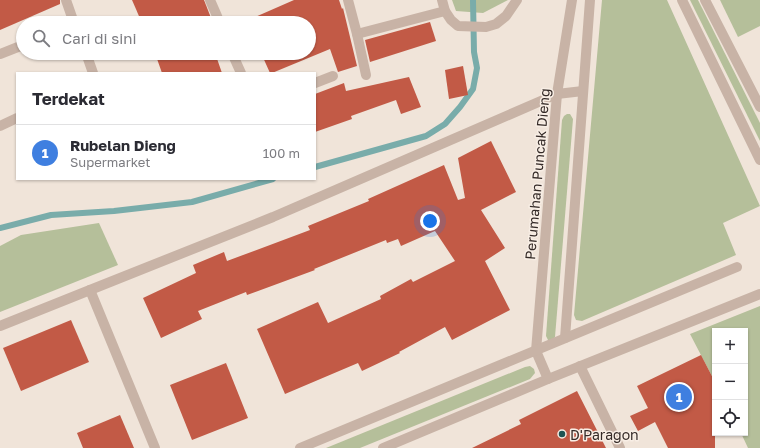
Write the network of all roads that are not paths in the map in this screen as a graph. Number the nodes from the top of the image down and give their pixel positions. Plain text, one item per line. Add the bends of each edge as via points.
1 (66, 0) edge
2 (210, 0) edge
3 (348, 0) edge
4 (442, 0) edge
5 (517, 0) edge
6 (572, 0) edge
7 (590, 0) edge
8 (682, 0) edge
9 (705, 0) edge
10 (446, 11) junction
11 (72, 16) edge
12 (217, 16) edge
13 (357, 34) junction
14 (16, 48) edge
15 (0, 54) edge
16 (89, 60) edge
17 (235, 60) edge
18 (94, 72) edge
19 (241, 72) edge
20 (366, 74) dead end
21 (333, 76) dead end
22 (316, 83) edge
23 (583, 90) junction
24 (557, 94) junction
25 (760, 107) edge
26 (16, 118) edge
27 (0, 126) edge
28 (760, 160) edge
29 (737, 267) dead end
30 (90, 290) junction
31 (760, 294) edge
32 (0, 326) edge
33 (565, 338) junction
34 (536, 351) junction
35 (580, 366) junction
36 (548, 379) junction
37 (403, 444) edge
38 (155, 448) edge
39 (300, 448) edge
40 (383, 448) edge
41 (620, 448) edge

1 - 11 street
2 - 12 street
3 - 13 street
4 - 10 street
5 - 10 street via 506,16 496,24 486,27 458,26
6 - 24 street, Perumahan Puncak Dieng
7 - 23 street
8 - 28 street
9 - 25 street
10 - 13 street
13 - 20 street
14 - 15 street
16 - 18 street
17 - 19 street
21 - 22 street
23 - 24 street
23 - 33 street
24 - 30 street via 273,217
24 - 34 street, Perumahan Puncak Dieng
26 - 27 street
29 - 33 street
30 - 32 street
30 - 38 street
31 - 35 street
33 - 34 street
34 - 36 street, Perumahan Puncak Dieng
34 - 39 street
35 - 36 street
35 - 41 street
36 - 37 street
37 - 40 street

